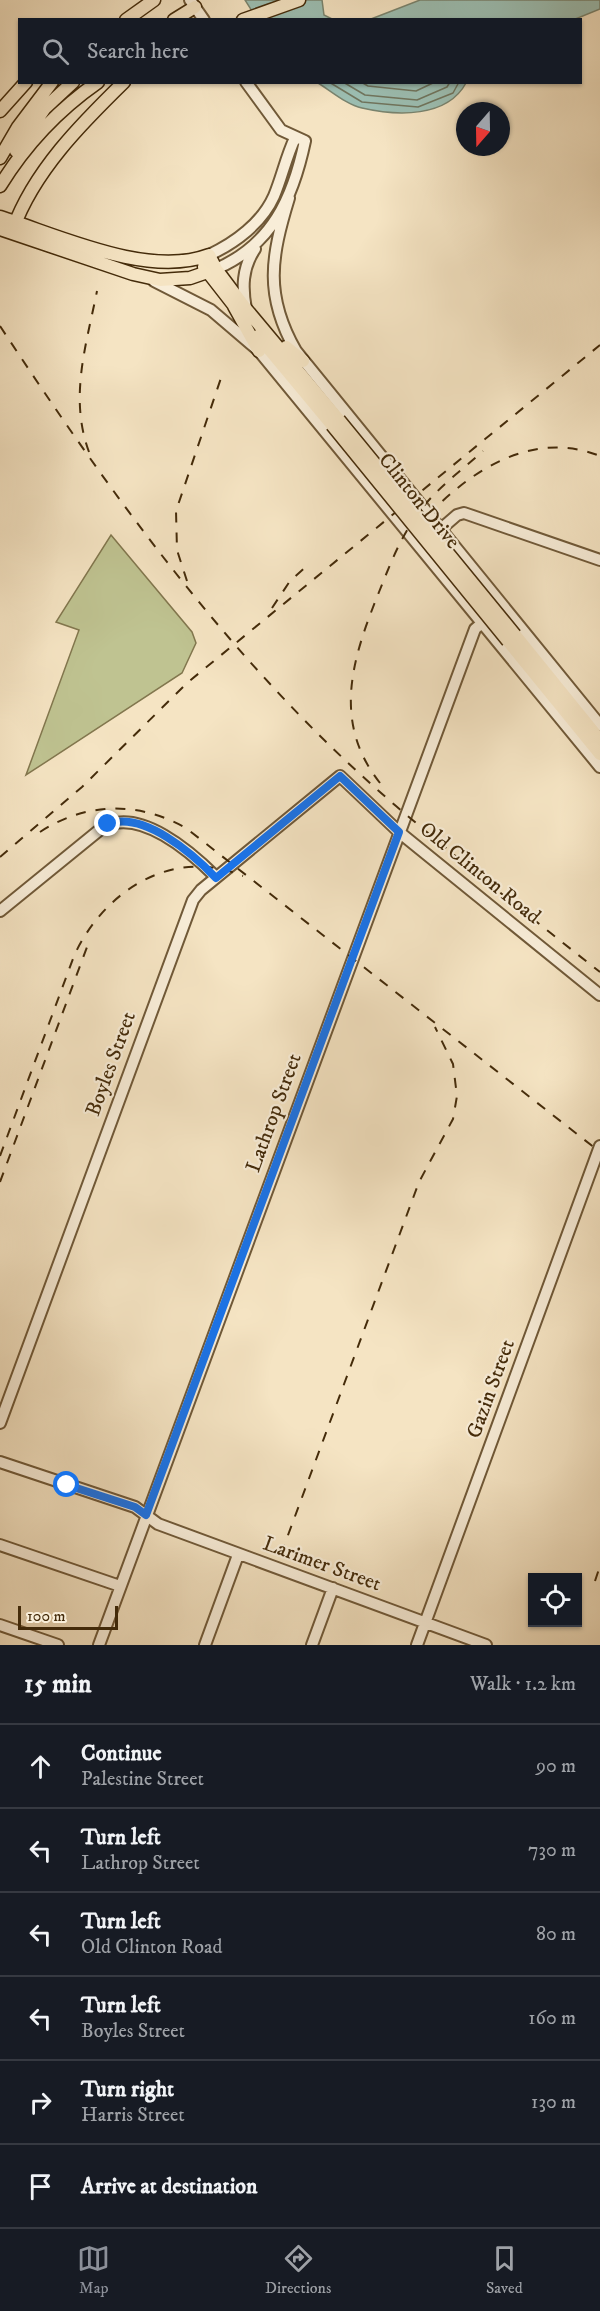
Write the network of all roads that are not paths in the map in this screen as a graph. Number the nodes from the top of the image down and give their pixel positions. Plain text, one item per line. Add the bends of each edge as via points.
1 (154, 0) edge
2 (299, 0) edge
3 (193, 3) edge
4 (141, 9) junction
5 (124, 18) edge
6 (129, 18) edge
7 (176, 18) edge
8 (203, 18) edge
9 (249, 18) edge
10 (24, 84) edge
11 (50, 84) edge
12 (71, 84) edge
13 (96, 84) edge
14 (122, 84) edge
15 (247, 84) edge
16 (0, 111) edge
17 (300, 140) junction
18 (5, 166) edge
19 (0, 181) edge
20 (0, 186) edge
21 (289, 198) junction
22 (0, 217) edge
23 (9, 228) edge
24 (31, 233) junction
25 (259, 243) junction
26 (125, 256) junction
27 (204, 257) junction
28 (120, 270) junction
29 (212, 271) junction
30 (133, 274) junction
31 (240, 308) junction
32 (258, 323) junction
33 (259, 351) junction
34 (303, 361) junction
35 (335, 422) junction
36 (440, 530) junction
37 (419, 547) junction
38 (600, 560) edge
39 (503, 606) junction
40 (482, 623) junction
41 (511, 638) junction
42 (599, 723) edge
43 (600, 740) edge
44 (600, 754) edge
45 (600, 767) edge
46 (340, 776) joint
47 (399, 832) junction
48 (216, 878) junction
49 (0, 911) edge
50 (600, 995) edge
51 (600, 1146) edge
52 (0, 1423) edge
53 (0, 1462) edge
54 (146, 1515) junction
55 (0, 1545) edge
56 (238, 1555) junction
57 (120, 1586) junction
58 (333, 1588) junction
59 (425, 1622) junction
60 (0, 1625) edge
61 (58, 1645) edge
62 (99, 1645) edge
63 (205, 1645) edge
64 (312, 1645) edge
65 (417, 1645) edge
66 (486, 1645) edge

1 - 4 main road
2 - 9 main road
3 - 7 main road
3 - 8 street
4 - 5 main road
4 - 6 main road
10 - 16 main road
11 - 18 main road via 18,127
12 - 18 main road via 39,116
13 - 18 main road
14 - 23 main road via 51,160
15 - 17 street via 271,120
17 - 21 street
17 - 27 street via 265,210 234,241
18 - 19 main road
18 - 20 main road
21 - 25 street
21 - 34 street via 274,255 274,289 278,315
22 - 23 main road
23 - 24 main road
24 - 26 main road
24 - 28 main road
25 - 29 street via 245,255
25 - 31 street via 244,274
26 - 27 main road via 169,263
26 - 28 main road
27 - 29 main road, Clinton Drive
28 - 30 main road
29 - 30 main road via 175,280
29 - 31 main road, Clinton Drive
30 - 33 street via 201,304
31 - 32 main road, Clinton Drive
31 - 33 main road
31 - 35 main road, Clinton Drive
32 - 34 main road
32 - 35 main road, Clinton Drive
33 - 37 street
34 - 36 street
35 - 41 main road, Clinton Drive, bridge
36 - 37 street
36 - 38 street via 464,513
36 - 39 street
37 - 40 street
39 - 40 street, Lathrop Street
39 - 42 street
40 - 45 street
40 - 47 street, Lathrop Street via 475,629
41 - 43 main road, Clinton Drive
41 - 44 main road, Clinton Drive
46 - 47 street, Old Clinton Road
46 - 48 street, Boyles Street
47 - 50 street, Old Clinton Road
47 - 54 street, Lathrop Street
48 - 49 street via 162,834 112,822
48 - 52 street, Boyles Street via 201,890 191,906
51 - 59 street, Gazin Street
53 - 54 street, Larimer Street via 135,1507
54 - 56 street, Larimer Street via 158,1524
54 - 57 street, Lathrop Street
55 - 57 street
56 - 58 street, Larimer Street
56 - 63 street
57 - 62 street, Lathrop Street
58 - 59 street, Larimer Street
58 - 64 street
59 - 65 street, Gazin Street
59 - 66 street, Larimer Street
60 - 61 street

